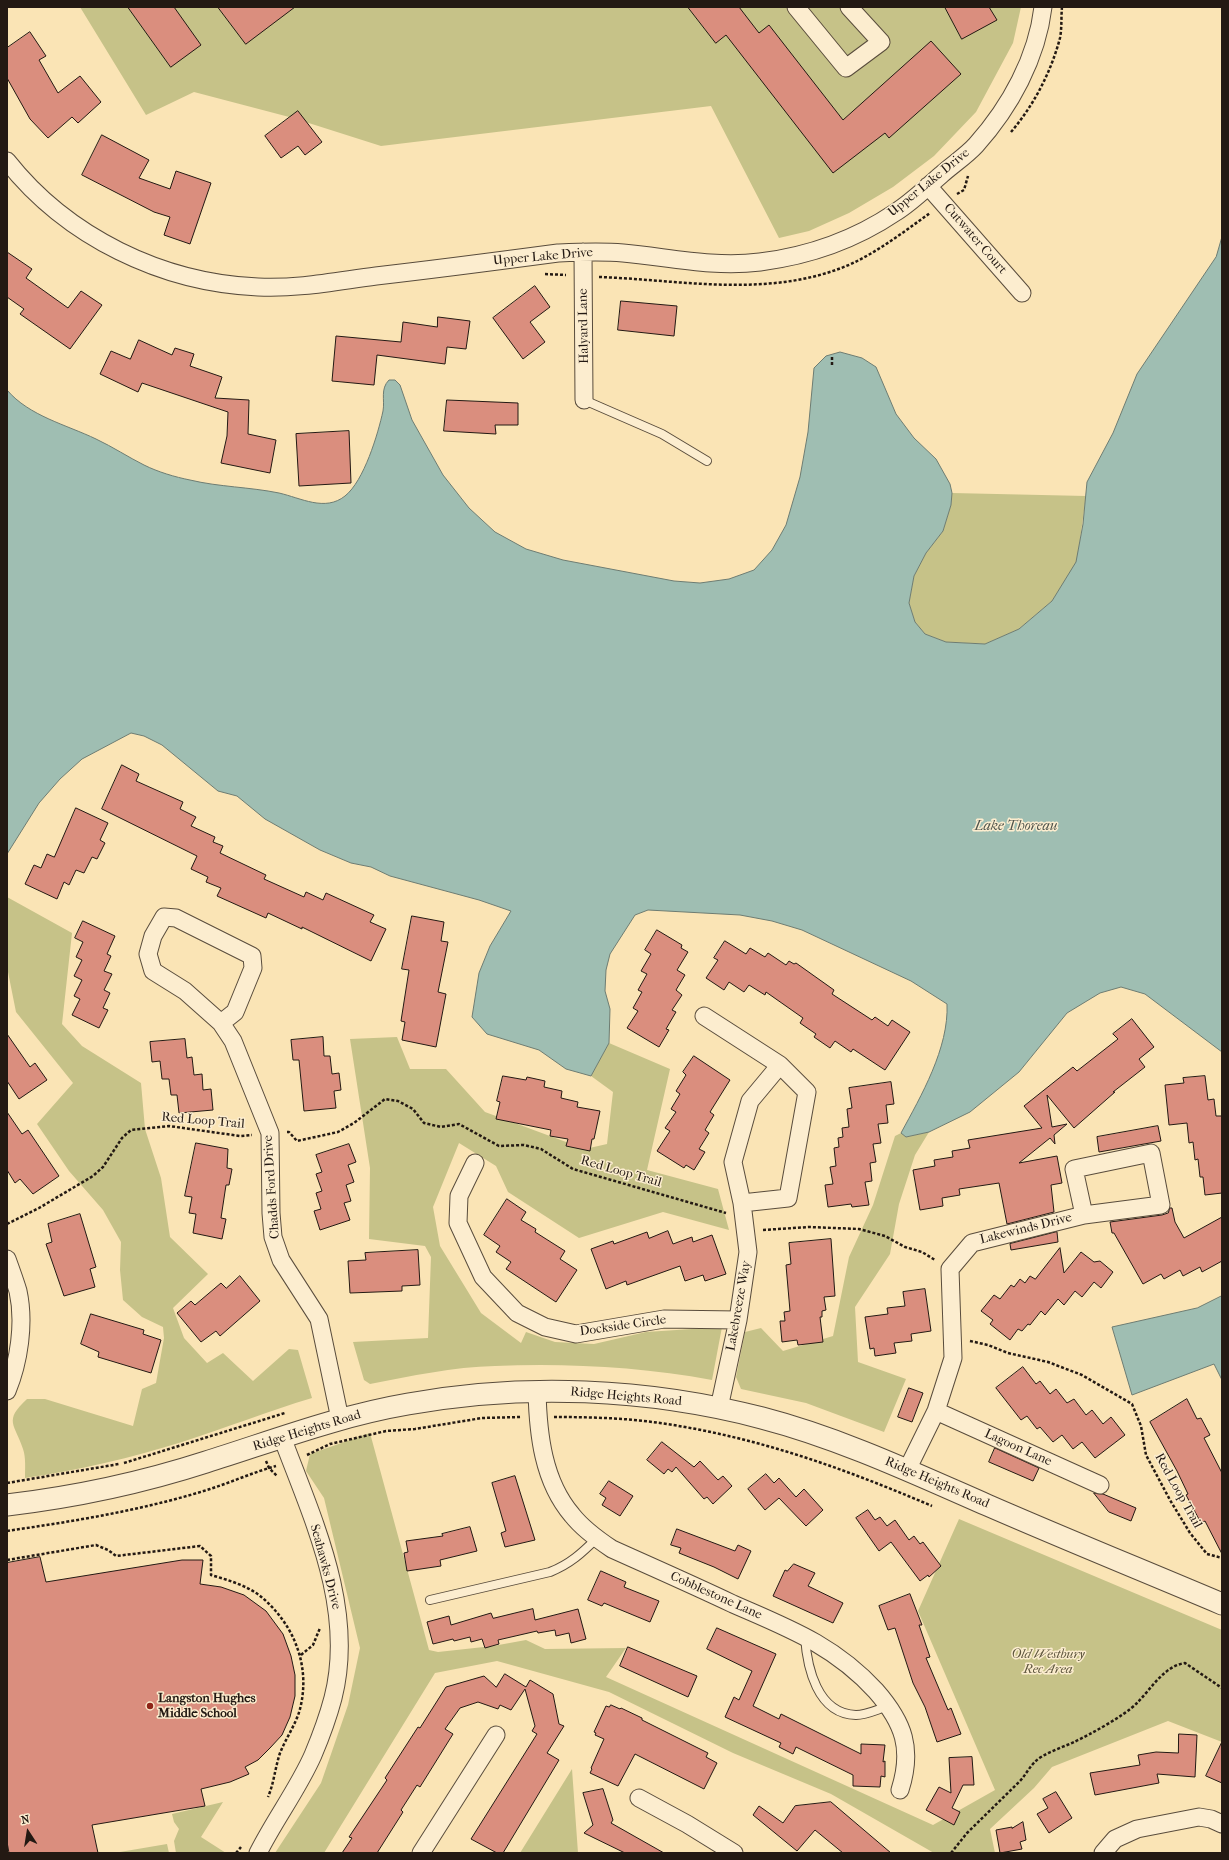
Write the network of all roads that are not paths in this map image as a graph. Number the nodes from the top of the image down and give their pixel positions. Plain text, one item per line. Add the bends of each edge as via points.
1 (796, 7) edge
2 (849, 7) edge
3 (1043, 7) edge
4 (7, 161) edge
5 (928, 186) junction
6 (583, 252) junction
7 (1022, 293) dead end
8 (584, 400) joint
9 (707, 461) dead end
10 (704, 1016) dead end
11 (221, 1023) junction
12 (780, 1065) junction
13 (475, 1163) dead end
14 (742, 1203) junction
15 (1084, 1215) junction
16 (7, 1259) edge
17 (738, 1320) junction
18 (7, 1391) edge
19 (537, 1391) junction
20 (719, 1408) junction
21 (936, 1411) junction
22 (340, 1419) junction
23 (282, 1437) junction
24 (907, 1470) junction
25 (1100, 1485) dead end
26 (7, 1505) edge
27 (597, 1538) junction
28 (430, 1600) dead end
29 (1222, 1604) edge
30 (805, 1636) junction
31 (889, 1706) junction
32 (496, 1735) dead end
33 (900, 1790) dead end
34 (640, 1798) dead end
35 (1222, 1824) edge
36 (258, 1853) edge
37 (421, 1853) edge
38 (734, 1853) edge
39 (1103, 1853) edge

1 - 2 street via 846,68 882,42
3 - 5 street, Upper Lake Drive via 1040,28 1030,60 998,118 975,146
4 - 6 street, Upper Lake Drive via 40,197 103,243 165,270 212,282 259,287 302,286 558,253
5 - 6 street, Upper Lake Drive via 897,212 864,231 831,245 790,257 723,264 622,253
5 - 7 street, Cutwater Court
6 - 8 street, Halyard Lane
8 - 9 lane via 662,434
10 - 12 street
11 - 11 street, Chadds Ford Drive via 235,1012 254,968 252,956 176,918 164,917 153,936 148,954 154,971 185,991
11 - 22 street, Chadds Ford Drive via 233,1041 270,1133 273,1237 281,1260 319,1319
12 - 14 street, Lakebreeze Way via 750,1101 733,1162
12 - 14 street via 807,1092 788,1198
13 - 17 street, Dockside Circle via 459,1196 458,1223 483,1276 517,1313 545,1327 576,1334 664,1319
14 - 17 street, Lakebreeze Way via 748,1252
15 - 15 street, Lakewinds Drive via 1074,1169 1151,1153 1161,1205
15 - 21 street, Lakewinds Drive via 972,1243 950,1269 953,1358
16 - 18 street via 18,1292 20,1319 18,1350 13,1377
17 - 20 street, Lakebreeze Way
19 - 20 street, Ridge Heights Road via 631,1395
19 - 22 street, Ridge Heights Road via 467,1395 407,1404
19 - 27 street, Cobblestone Lane via 540,1440 547,1468 559,1495 572,1515
20 - 24 street, Ridge Heights Road via 809,1432
21 - 24 street
21 - 25 street, Lagoon Lane
22 - 23 street, Ridge Heights Road
23 - 26 street, Ridge Heights Road via 141,1481 62,1499
23 - 36 street, Seahawks Drive via 316,1529 333,1586 338,1612 338,1663 334,1696 312,1756 298,1786
24 - 29 street, Ridge Heights Road
27 - 28 lane via 578,1558 550,1572
27 - 30 street, Cobblestone Lane via 612,1549
30 - 31 street, Cobblestone Lane via 840,1657 861,1675
30 - 31 lane via 809,1667 815,1684 837,1710 857,1715
31 - 33 street, Cobblestone Lane via 905,1739 907,1754 906,1773
32 - 37 street
34 - 38 street
35 - 39 street via 1199,1816 1136,1829 1115,1840

